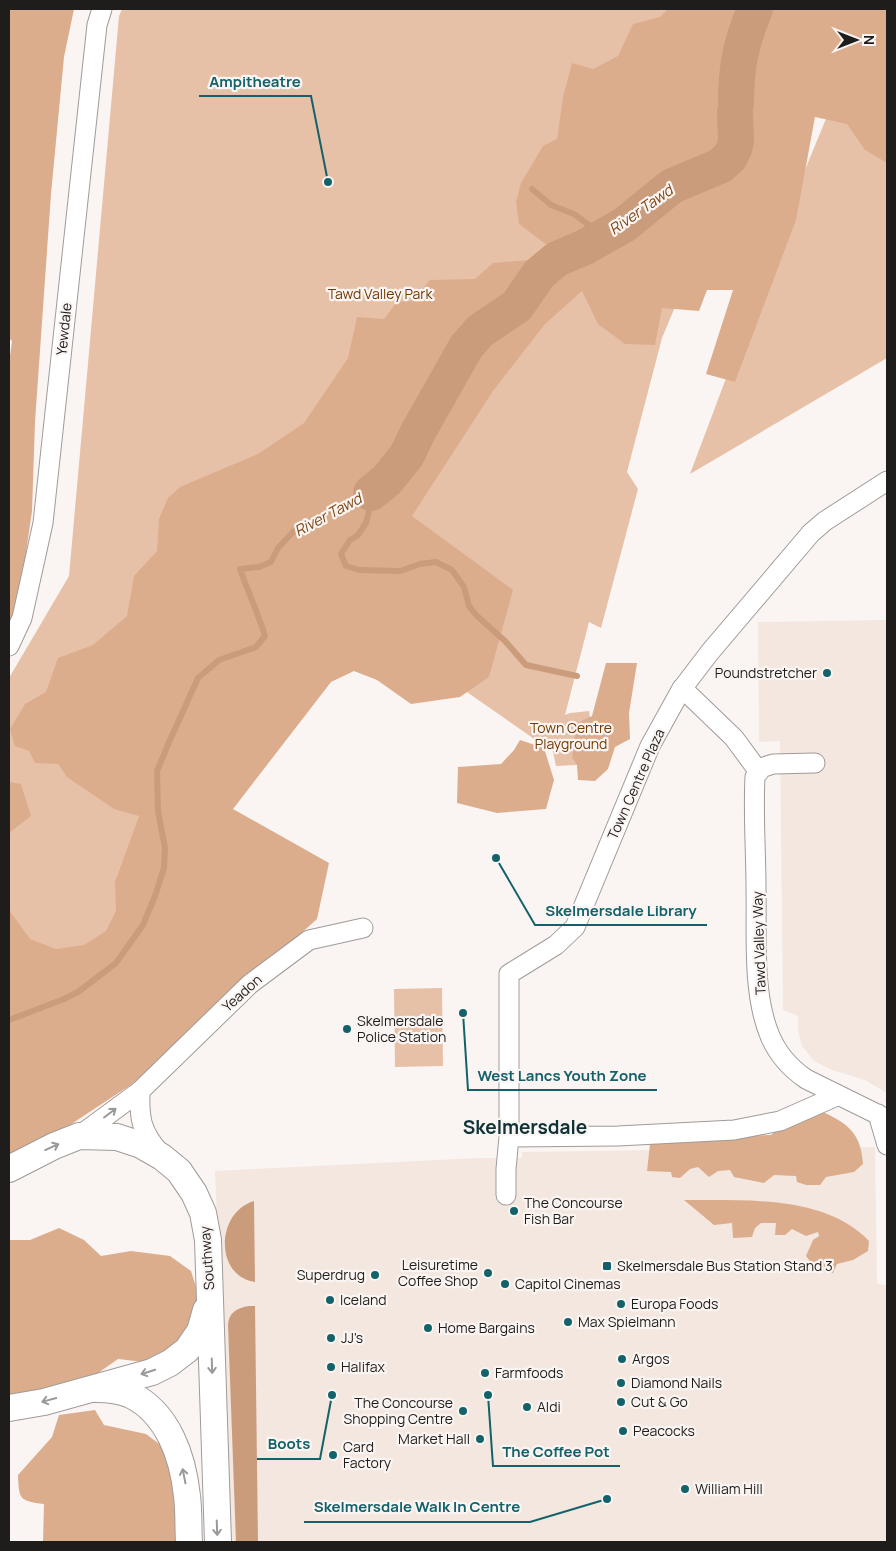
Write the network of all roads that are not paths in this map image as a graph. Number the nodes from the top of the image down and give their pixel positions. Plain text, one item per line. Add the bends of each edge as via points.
1 (102, 9) edge
2 (887, 481) edge
3 (9, 646) edge
4 (682, 688) junction
5 (815, 762) dead end
6 (758, 772) junction
7 (363, 928) dead end
8 (140, 1090) junction
9 (839, 1095) junction
10 (883, 1117) edge
11 (79, 1136) junction
12 (510, 1137) junction
13 (887, 1145) edge
14 (162, 1157) junction
15 (9, 1169) edge
16 (506, 1195) dead end
17 (209, 1300) junction
18 (88, 1389) junction
19 (9, 1408) edge
20 (188, 1542) edge
21 (218, 1542) edge

1 - 3 street, Yewdale via 97,25 42,523 22,618
2 - 4 street, Town Centre Plaza via 810,533
4 - 6 street via 734,738
4 - 12 street, Town Centre Plaza via 650,746 575,927 556,945 509,974
5 - 6 street via 773,764
6 - 9 street, Tawd Valley Way via 754,788 757,950 763,1014 781,1057 806,1079
7 - 8 street, Yeadon via 309,940 250,984
11 -> 8 street, Yeadon
8 - 14 street via 142,1126
9 - 10 street, Tawd Valley Way
9 - 12 street via 780,1121 734,1130
10 - 13 street, Tawd Valley Way
11 - 14 street, Southway via 116,1137 141,1145
15 -> 11 street, Southway
12 - 16 street, Town Centre Plaza
14 - 17 street, Southway via 179,1171 203,1213 208,1240
17 -> 18 street, Southway via 200,1331 187,1350 170,1363 152,1372
17 -> 21 street, Southway
18 -> 19 street, Southway
20 -> 18 street, Southway via 187,1495 181,1462 169,1430 149,1408 130,1395

